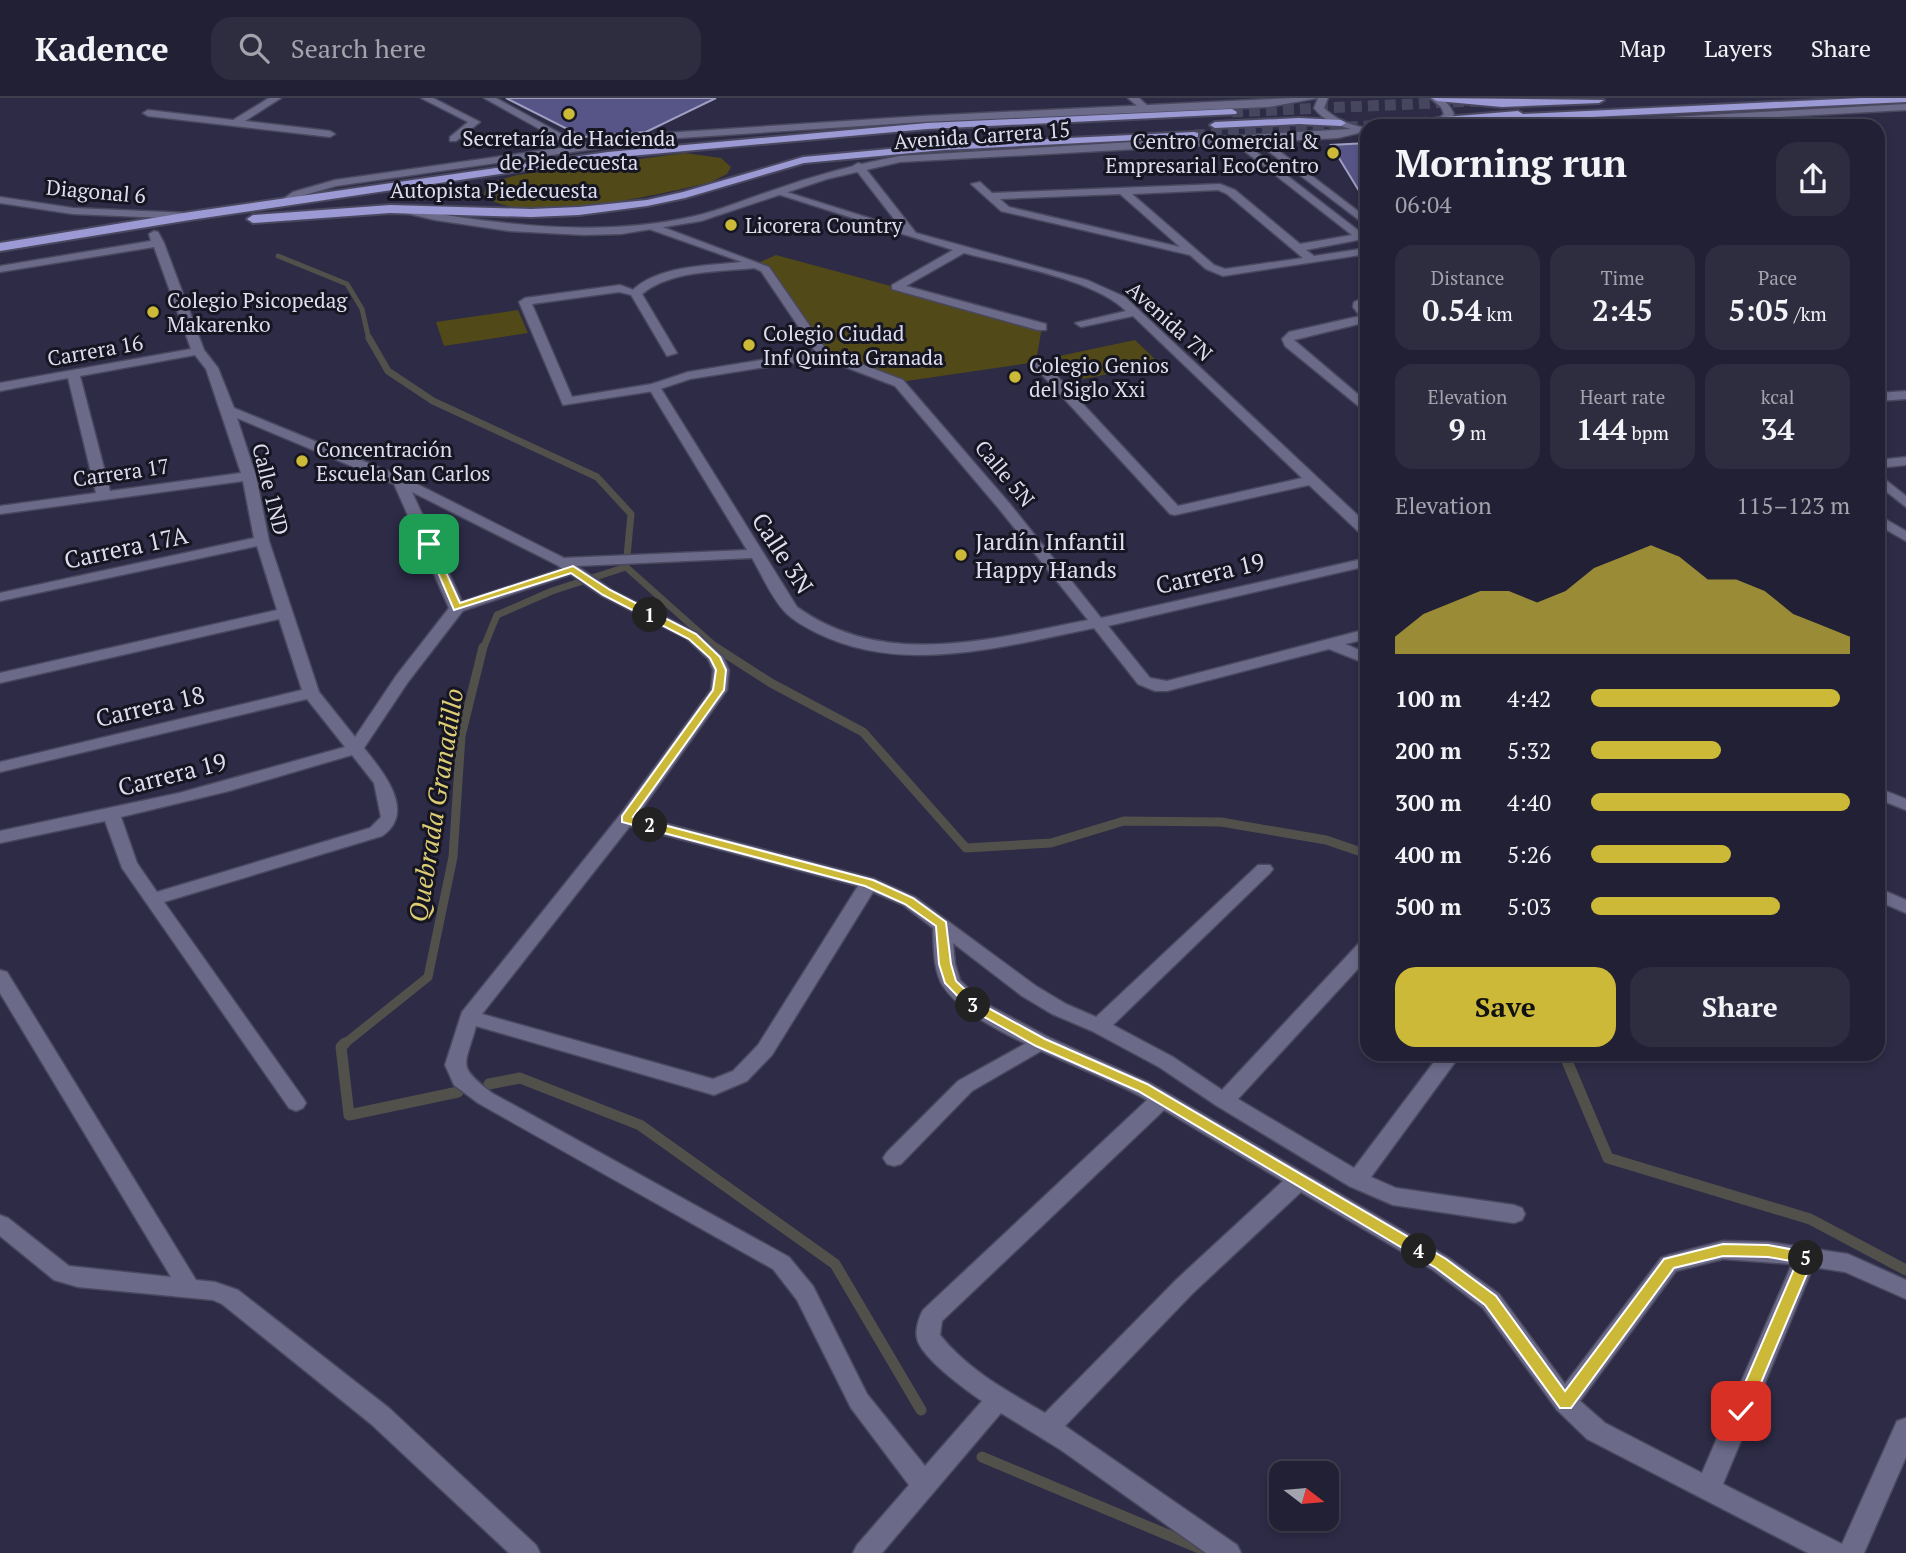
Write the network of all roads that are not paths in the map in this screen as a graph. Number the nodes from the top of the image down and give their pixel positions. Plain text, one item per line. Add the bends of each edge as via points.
1 (276, 98) edge
2 (426, 98) edge
3 (489, 98) edge
4 (1436, 98) edge
5 (1545, 98) edge
6 (1836, 98) edge
7 (1135, 99) edge
8 (1522, 99) edge
9 (1612, 99) edge
10 (1906, 99) edge
11 (1318, 101) edge
12 (1906, 107) edge
13 (1146, 109) junction
14 (1126, 110) junction
15 (1231, 112) tunnel mouth
16 (148, 113) dead end
17 (1506, 118) dead end
18 (1446, 119) edge
19 (1455, 119) edge
20 (1689, 119) edge
21 (235, 123) junction
22 (1341, 123) junction
23 (1360, 128) edge
24 (1360, 131) edge
25 (330, 134) dead end
26 (1194, 135) tunnel mouth
27 (453, 139) dead end
28 (785, 139) junction
29 (1258, 139) junction
30 (1237, 140) junction
31 (564, 144) junction
32 (803, 160) junction
33 (570, 161) junction
34 (858, 166) junction
35 (976, 184) dead end
36 (1122, 190) junction
37 (775, 192) junction
38 (990, 195) junction
39 (0, 200) edge
40 (284, 202) junction
41 (390, 209) junction
42 (1360, 210) edge
43 (1350, 211) junction
44 (190, 216) junction
45 (1360, 218) edge
46 (653, 227) junction
47 (912, 234) junction
48 (1360, 235) edge
49 (155, 239) junction
50 (0, 247) edge
51 (1296, 248) junction
52 (963, 249) junction
53 (1360, 251) edge
54 (1194, 253) junction
55 (0, 260) edge
56 (1312, 260) junction
57 (756, 264) junction
58 (0, 269) edge
59 (636, 293) junction
60 (1137, 312) junction
61 (1360, 319) edge
62 (1081, 323) dead end
63 (1042, 327) dead end
64 (198, 351) junction
65 (671, 353) dead end
66 (823, 354) junction
67 (1038, 363) dead end
68 (73, 374) junction
69 (0, 387) edge
70 (654, 387) junction
71 (1906, 395) edge
72 (1885, 396) edge
73 (1360, 404) edge
74 (228, 410) junction
75 (1906, 461) edge
76 (1885, 463) edge
77 (248, 476) junction
78 (1312, 480) junction
79 (400, 481) junction
80 (1885, 484) edge
81 (104, 496) junction
82 (1906, 503) edge
83 (0, 510) edge
84 (1885, 524) edge
85 (1360, 525) edge
86 (1906, 537) edge
87 (262, 541) junction
88 (755, 554) junction
89 (1360, 564) edge
90 (571, 568) junction
91 (0, 597) edge
92 (457, 608) junction
93 (285, 613) junction
94 (1098, 624) junction
95 (1360, 636) edge
96 (1331, 644) junction
97 (939, 651) joint
98 (1360, 656) edge
99 (0, 678) edge
100 (311, 693) junction
101 (355, 750) junction
102 (0, 767) edge
103 (1885, 796) edge
104 (1906, 805) edge
105 (111, 814) junction
106 (626, 819) junction
107 (0, 837) edge
108 (1264, 869) dead end
109 (869, 883) junction
110 (1885, 897) edge
111 (153, 900) junction
112 (1906, 907) edge
113 (942, 925) junction
114 (1360, 955) edge
115 (0, 976) edge
116 (469, 1017) junction
117 (1099, 1026) junction
118 (1041, 1042) junction
119 (1446, 1061) edge
120 (1162, 1099) junction
121 (1224, 1101) junction
122 (296, 1102) dead end
123 (894, 1158) dead end
124 (1300, 1179) junction
125 (1357, 1180) junction
126 (1514, 1214) dead end
127 (0, 1223) edge
128 (1806, 1257) junction
129 (190, 1289) junction
130 (1906, 1290) edge
131 (997, 1399) junction
132 (1565, 1403) junction
133 (1047, 1427) junction
134 (1906, 1429) edge
135 (925, 1486) junction
136 (1708, 1489) junction
137 (527, 1553) edge
138 (866, 1553) edge
139 (1228, 1553) edge
140 (1833, 1553) edge
141 (1851, 1553) edge

1 - 21 street
2 - 27 street via 475,122
3 - 31 street
4 - 9 highway via 1502,104
4 - 18 street via 1448,109
5 - 8 highway
6 - 19 highway
7 - 13 street
7 - 14 street
10 - 17 highway
11 - 13 street
11 - 22 street via 1331,119
11 - 28 highway via 1280,116 849,140
12 - 20 street
13 - 14 street
14 - 31 street
15 - 28 highway, Autopista Piedecuesta via 927,126
16 - 21 street
21 - 25 street
22 - 23 street
22 - 32 highway via 1299,121 904,141 852,146
24 - 29 street, Avenida Carrera 15
26 - 32 highway, Autopista Piedecuesta via 943,147
28 - 33 highway, Autopista Piedecuesta
29 - 30 street, Avenida Carrera 15
29 - 43 street
30 - 34 street, Avenida Carrera 15 via 950,155
30 - 48 street
31 - 33 street
31 - 40 street via 335,183
32 - 41 highway, Autopista Piedecuesta via 685,195 610,208 531,213
33 - 40 highway, Autopista Piedecuesta
34 - 37 street, Avenida Carrera 15
34 - 47 street
35 - 38 street
36 - 38 street
36 - 51 street via 1220,187
36 - 54 street
37 - 46 street, Avenida Carrera 15 via 740,207
37 - 47 street, Avenida 7N
38 - 54 street via 1005,209
39 - 44 street, Diagonal 6 via 73,211
40 - 44 highway, Autopista Piedecuesta
41 - 46 street via 524,231
41 - 49 highway, Autopista Piedecuesta via 257,218
42 - 43 street
43 - 45 street
44 - 50 highway, Autopista Piedecuesta
46 - 57 street
47 - 52 street, Avenida 7N
48 - 51 street
49 - 55 highway, Autopista Piedecuesta
49 - 58 street
49 - 64 street, Calle 1ND
51 - 56 street
52 - 60 street, Avenida 7N via 1083,282 1121,299
52 - 63 street via 896,287
53 - 56 street
54 - 56 street via 1223,273
57 - 59 street via 666,278 642,285
57 - 66 street via 765,269
59 - 65 street
59 - 70 street via 620,288 525,302 568,402
60 - 62 street
60 - 78 street, Avenida 7N
61 - 73 street via 1289,339
64 - 68 street, Carrera 16
64 - 74 street, Calle 1ND via 212,368
66 - 70 street via 688,376
66 - 94 street, Calle 5N via 899,383
67 - 78 street via 1175,511
68 - 69 street, Carrera 16
68 - 81 street
70 - 88 street, Calle 3N
71 - 72 street
74 - 77 street, Calle 1ND
74 - 79 street
75 - 76 street
77 - 81 street, Carrera 17
77 - 87 street, Calle 1ND
78 - 85 street, Avenida 7N
79 - 90 street
79 - 92 street
80 - 82 street
81 - 83 street, Carrera 17
84 - 86 street
87 - 91 street, Carrera 17A
87 - 93 street, Calle 1ND
88 - 90 street via 610,560
88 - 97 street, Calle 3N via 791,610 814,628 856,644
89 - 94 street, Carrera 19
90 - 92 street
90 - 106 street via 607,593 692,636 715,657 721,670 719,690
92 - 101 street
93 - 99 street
93 - 100 street, Calle 1ND
94 - 96 street, Calle 5N via 1144,681 1155,686
94 - 97 street, Carrera 19
95 - 96 street, Calle 5N
96 - 98 street
100 - 101 street, Calle 1ND
100 - 102 street, Carrera 18
101 - 105 street, Carrera 19
101 - 111 street, Calle 1ND via 382,782 390,817 386,825 376,832
103 - 104 street
105 - 107 street, Carrera 19
105 - 111 street via 128,864
106 - 109 street
106 - 116 street
108 - 117 street
109 - 113 street via 909,901
109 - 116 street via 765,1050 740,1076 714,1087
110 - 112 street
111 - 122 street
113 - 117 street via 1029,991
113 - 118 street via 951,983 974,1006
114 - 121 street
115 - 129 street
116 - 135 street via 455,1065 461,1080 485,1098 781,1263 805,1293 859,1402
117 - 121 street via 1166,1062
118 - 120 street
118 - 123 street via 965,1086
119 - 125 street
120 - 124 street
120 - 131 street via 931,1317 928,1337 942,1357
121 - 125 street
124 - 132 street via 1441,1264 1491,1301
124 - 133 street via 1185,1286
125 - 126 street via 1393,1196
127 - 129 street via 62,1273
128 - 130 street via 1848,1263
128 - 132 street via 1723,1250 1670,1264
128 - 136 street
129 - 137 street via 230,1297 380,1416
131 - 133 street
131 - 135 street
132 - 136 street via 1596,1432
133 - 139 street
134 - 141 street
135 - 138 street
136 - 140 street

